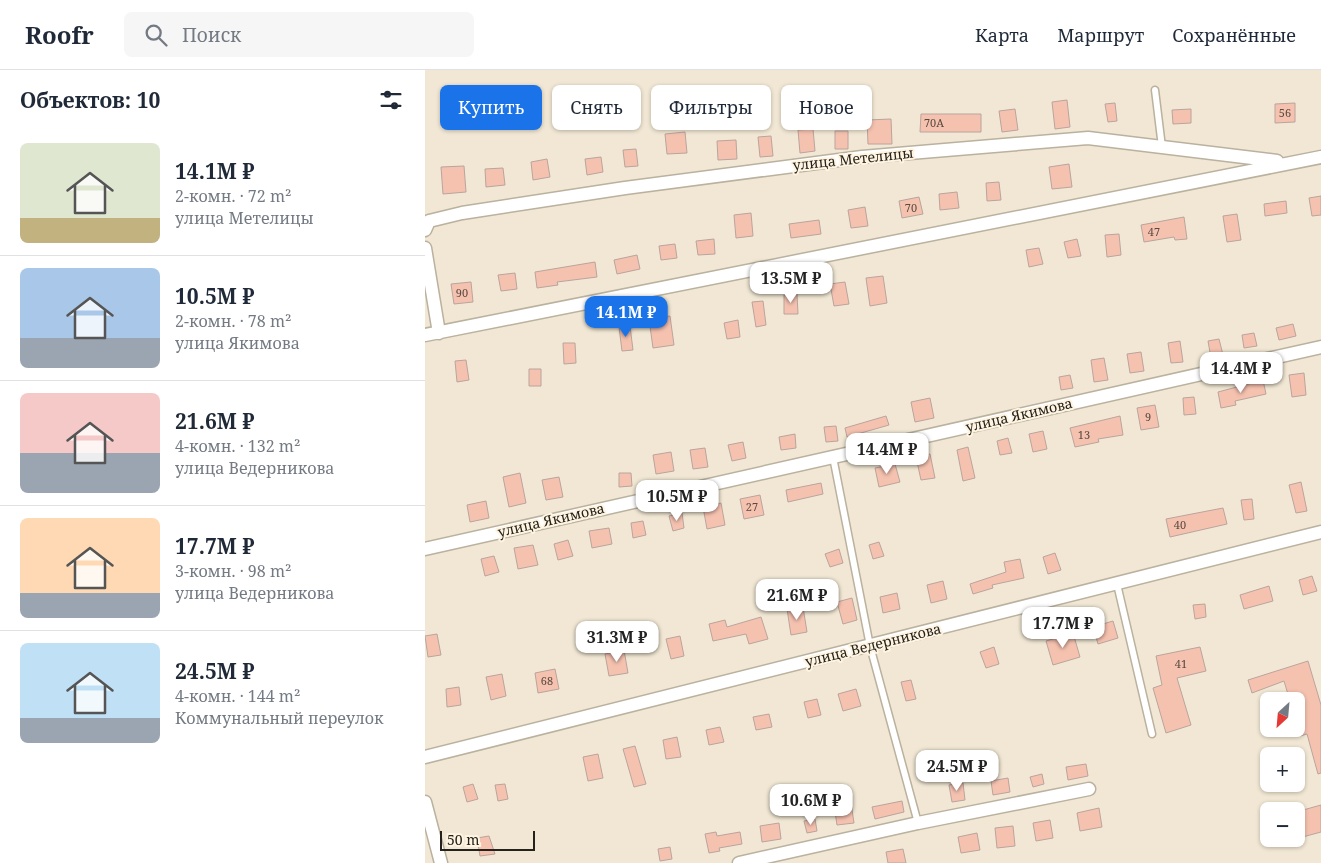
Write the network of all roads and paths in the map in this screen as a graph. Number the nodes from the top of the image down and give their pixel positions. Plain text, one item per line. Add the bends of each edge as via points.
1 (1155, 90) dead end
2 (1162, 147) junction
3 (1321, 157) edge
4 (1289, 163) junction
5 (425, 230) edge
6 (425, 248) edge
7 (439, 333) junction
8 (425, 335) edge
9 (1321, 348) edge
10 (833, 457) junction
11 (1321, 532) edge
12 (425, 549) edge
13 (1117, 584) junction
14 (870, 646) junction
15 (1153, 734) dead end
16 (425, 757) edge
17 (1089, 789) dead end
18 (425, 802) edge
19 (918, 823) junction
20 (441, 863) edge
21 (739, 863) edge

1 - 2 lane
2 - 4 street, улица Метелицы
2 - 5 street, улица Метелицы via 1088,138 862,156 462,213 429,221
3 - 4 street, улица Метелицы
4 - 7 street, улица Метелицы
6 - 7 street
7 - 8 street, улица Метелицы
9 - 10 street, улица Якимова
10 - 12 street, улица Якимова
10 - 14 lane
11 - 13 street, улица Ведерникова
13 - 14 street, улица Ведерникова
13 - 15 lane
14 - 16 street, улица Ведерникова
14 - 19 lane
17 - 19 street
18 - 20 street
19 - 21 street

